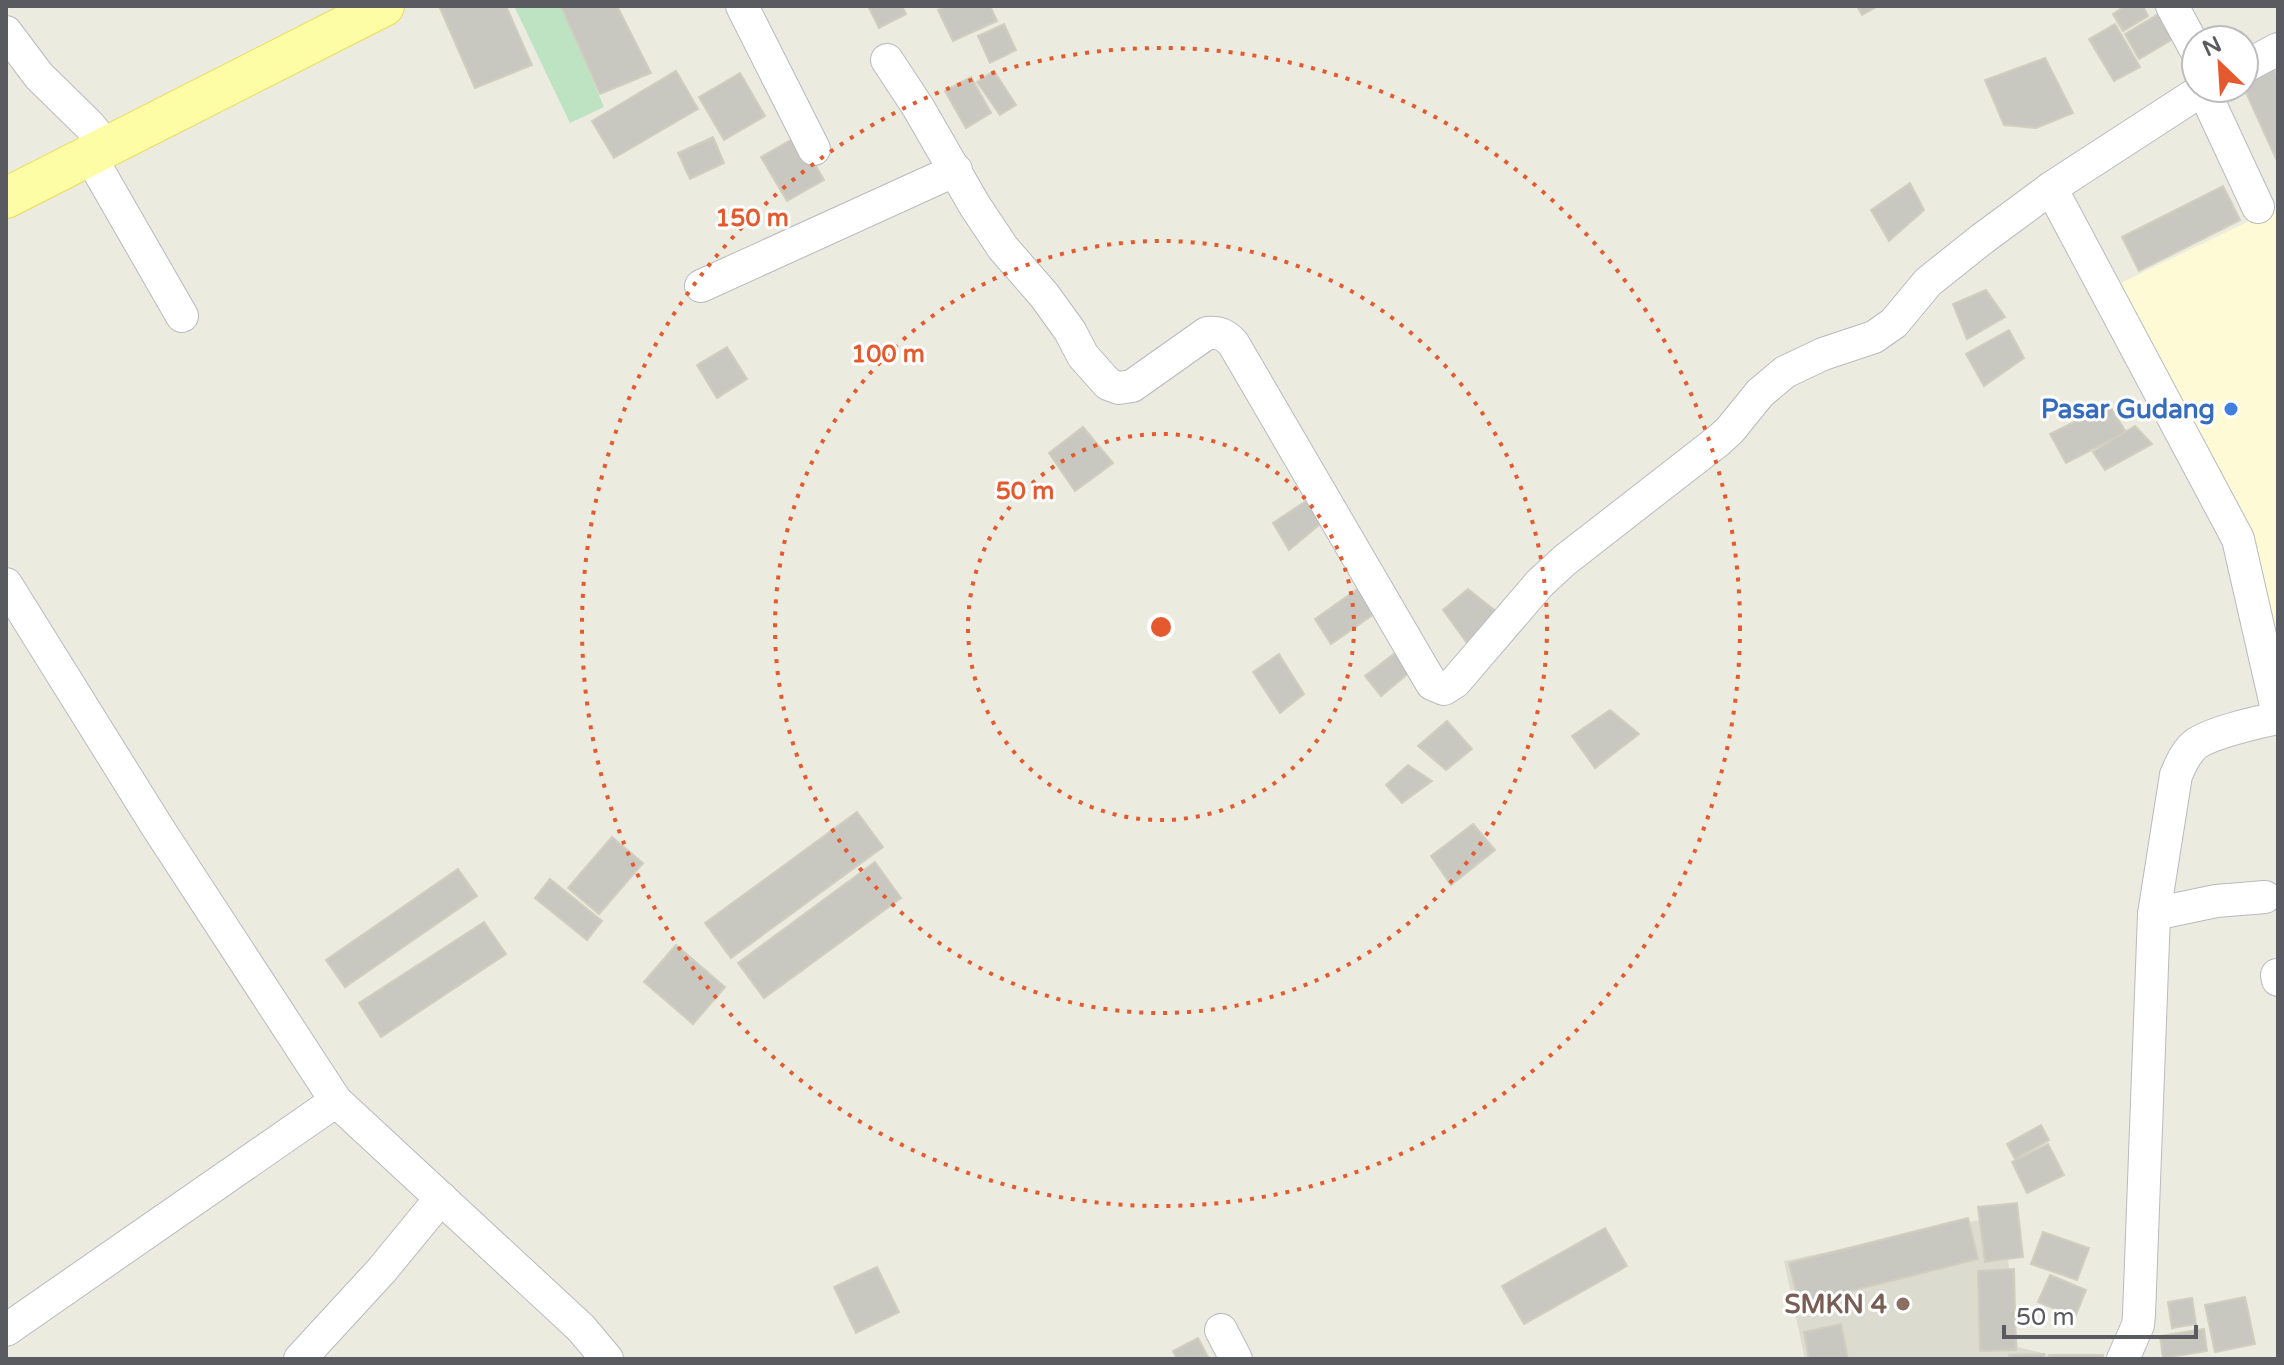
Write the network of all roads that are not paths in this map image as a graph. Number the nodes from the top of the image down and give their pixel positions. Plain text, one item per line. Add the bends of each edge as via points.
1 (384, 6) edge
2 (742, 6) edge
3 (2172, 6) edge
4 (2182, 24) edge
5 (6, 32) edge
6 (2278, 49) edge
7 (2260, 59) edge
8 (887, 60) dead end
9 (2181, 104) edge
10 (2211, 104) edge
11 (814, 149) dead end
12 (98, 152) junction
13 (956, 170) junction
14 (2051, 188) junction
15 (6, 198) edge
16 (2258, 207) dead end
17 (701, 286) dead end
18 (182, 316) dead end
19 (7, 589) edge
20 (2278, 716) edge
21 (2265, 897) dead end
22 (2154, 914) junction
23 (336, 1101) junction
24 (441, 1198) junction
25 (7, 1329) edge
26 (1221, 1330) dead end
27 (300, 1359) edge
28 (607, 1359) edge
29 (1236, 1359) edge
30 (2123, 1359) edge

1 - 12 main road
2 - 11 street
3 - 4 street
5 - 12 street via 39,76 89,125
6 - 7 street
8 - 13 street
9 - 14 street
10 - 16 street
12 - 15 main road
12 - 18 street
13 - 14 street via 1003,248 1108,384 1132,386 1207,333 1224,335 1233,343 1432,684 1444,689 1540,583 1718,441 1785,372 1874,337 1894,323 1928,282
13 - 17 street
14 - 20 street via 2238,539
19 - 23 street
20 - 22 street via 2196,744 2183,758
21 - 22 street
22 - 30 street via 2140,1307
23 - 24 street
23 - 25 street
24 - 27 street
24 - 28 street via 581,1328
26 - 29 street

